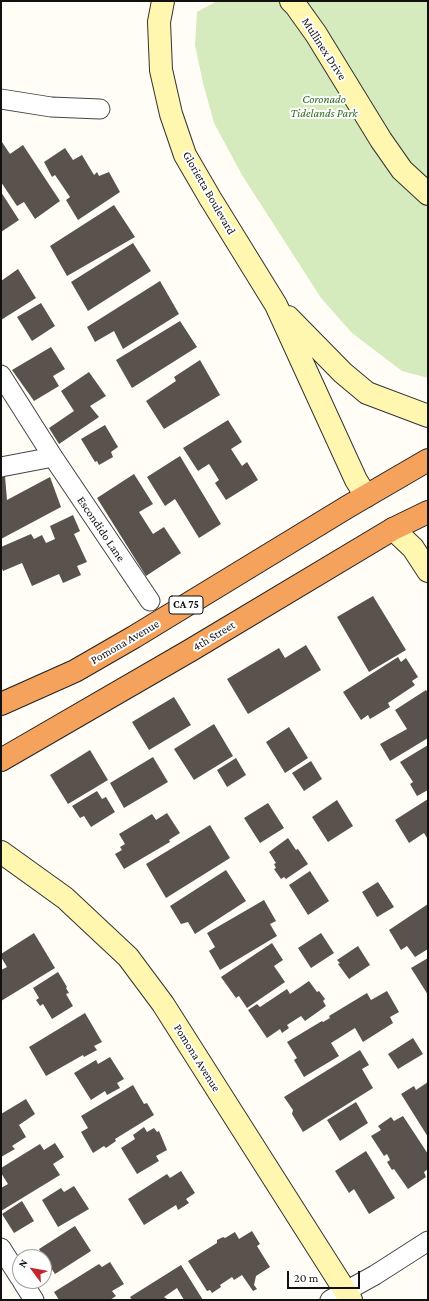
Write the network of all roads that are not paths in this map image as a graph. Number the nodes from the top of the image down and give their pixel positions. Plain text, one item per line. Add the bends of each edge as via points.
1 (164, 1) edge
2 (291, 1) edge
3 (1, 99) edge
4 (100, 108) dead end
5 (428, 194) edge
6 (276, 305) junction
7 (1, 375) edge
8 (428, 416) edge
9 (53, 457) junction
10 (428, 460) edge
11 (1, 467) edge
12 (366, 496) junction
13 (428, 512) edge
14 (393, 529) junction
15 (428, 571) edge
16 (150, 600) dead end
17 (1, 704) edge
18 (1, 760) edge
19 (1, 852) edge
20 (428, 1242) edge
21 (1, 1248) edge
22 (12, 1265) edge
23 (27, 1289) edge
24 (342, 1297) edge
25 (34, 1300) edge

1 - 6 street, Glorietta Boulevard via 159,22 161,70 171,114 185,155
2 - 5 street, Mullinex Drive via 316,34 402,170
3 - 4 street via 51,107
6 - 8 street, Glorietta Boulevard via 343,373 368,393
6 - 12 street, Glorietta Boulevard via 356,480
7 - 9 street, Escondido Lane
9 - 11 street
9 - 16 street, Escondido Lane
10 - 12 highway, CA 75
12 - 17 highway, Pomona Avenue / CA 75 via 134,637 81,667
13 - 14 highway, 4th Street
14 - 15 street via 414,548
14 - 18 highway, 4th Street
19 - 24 street, Pomona Avenue via 65,898 128,957 163,1004
20 - 24 street
21 - 22 street
23 - 25 street

